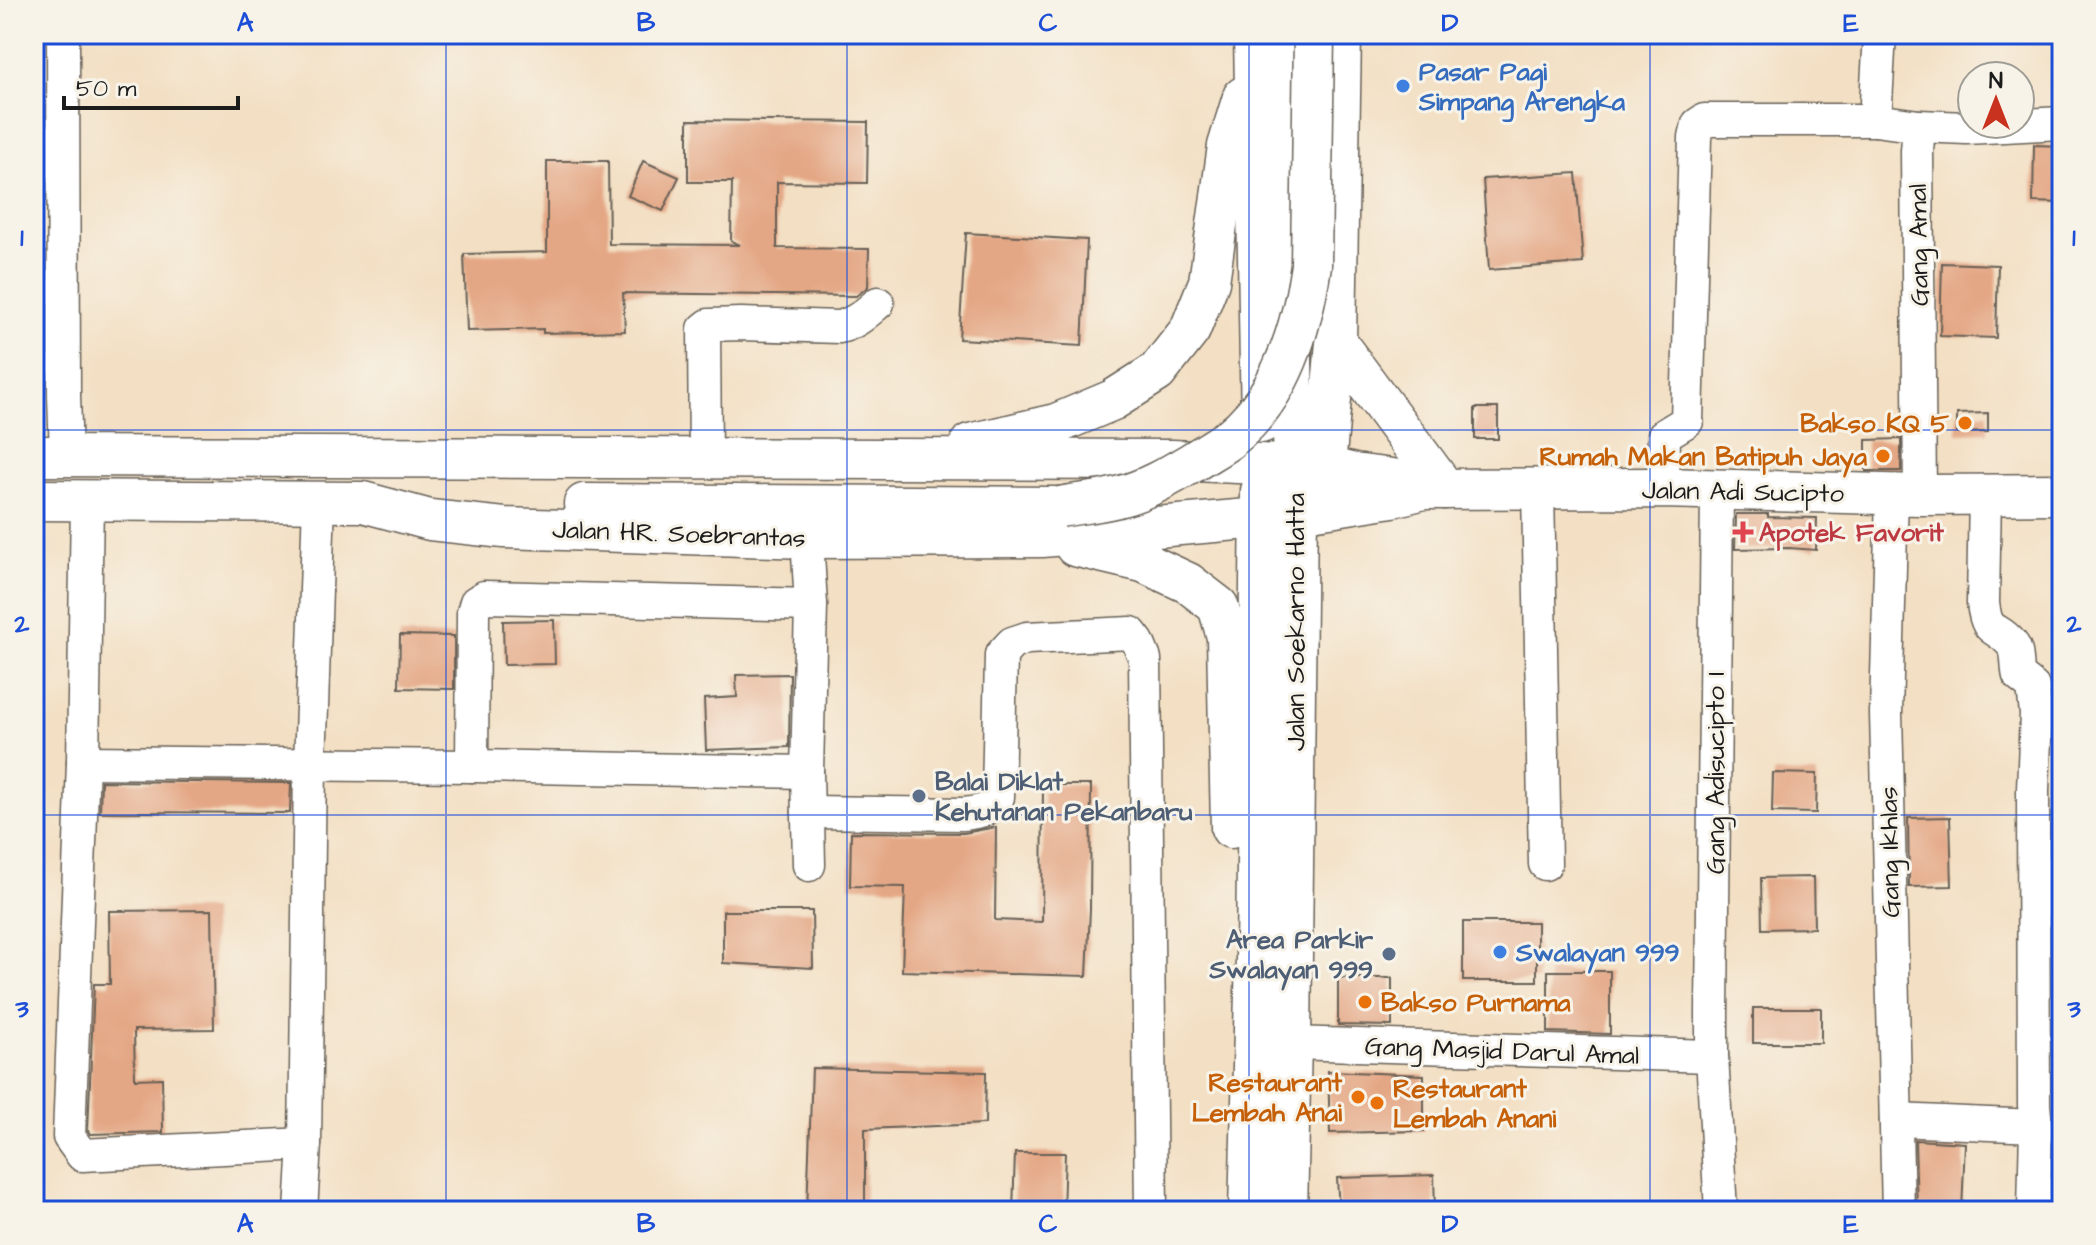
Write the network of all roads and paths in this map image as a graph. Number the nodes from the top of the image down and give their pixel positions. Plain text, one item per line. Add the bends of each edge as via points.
1 (63, 34) edge
2 (1288, 34) edge
3 (1314, 34) edge
4 (1341, 34) edge
5 (1880, 34) edge
6 (1254, 48) edge
7 (48, 116) edge
8 (1875, 120) junction
9 (2062, 123) edge
10 (1919, 126) junction
11 (878, 303) dead end
12 (1336, 342) junction
13 (50, 456) edge
14 (705, 459) junction
15 (904, 460) junction
16 (1294, 465) junction
17 (1663, 488) junction
18 (1434, 489) junction
19 (1538, 489) junction
20 (1717, 490) junction
21 (1906, 494) junction
22 (1985, 494) junction
23 (2062, 494) edge
24 (34, 500) edge
25 (87, 500) junction
26 (319, 502) junction
27 (363, 502) junction
28 (1294, 512) junction
29 (1051, 522) junction
30 (807, 538) junction
31 (811, 605) junction
32 (83, 762) junction
33 (310, 765) junction
34 (472, 766) junction
35 (807, 772) junction
36 (808, 812) junction
37 (1545, 864) dead end
38 (809, 865) dead end
39 (1256, 957) junction
40 (1291, 1043) junction
41 (1712, 1056) junction
42 (1896, 1120) junction
43 (2036, 1126) junction
44 (305, 1144) junction
45 (301, 1211) edge
46 (1151, 1211) edge
47 (1249, 1211) edge
48 (1287, 1211) edge
49 (1721, 1211) edge
50 (1898, 1211) edge
51 (2034, 1211) edge

1 - 7 street
2 - 16 main road, Jalan Soekarno Hatta
3 - 29 main road, bridge via 1311,265 1285,366 1258,410 1231,438 1172,474
4 - 12 main road
5 - 8 street
6 - 15 main road via 1228,146 1209,282 1190,330 1157,372 1113,400 1056,424
6 - 16 main road, Jalan Soekarno Hatta
7 - 13 street via 64,395
8 - 10 street
8 - 17 street via 1698,124 1687,421 1664,435
9 - 10 street
10 - 21 street, Gang Amal
11 - 14 street via 839,327 741,324 704,329
12 - 16 main road
12 - 18 main road
13 - 14 main road
14 - 15 main road
15 - 16 main road
16 - 18 main road, Jalan Adi Sucipto
16 - 28 main road, Jalan Soekarno Hatta
17 - 19 main road, Jalan Adi Sucipto
17 - 20 main road, Jalan Adi Sucipto
18 - 19 main road, Jalan Adi Sucipto
18 - 28 main road, Jalan Adi Sucipto
19 - 37 street
20 - 21 main road, Jalan Adi Sucipto
20 - 41 street, Gang Adisucipto I
21 - 22 main road, Jalan Adi Sucipto
21 - 42 street, Gang Ikhlas via 1886,713
22 - 23 main road, Jalan Adi Sucipto
22 - 43 street via 1985,619 2012,643 2019,676 2033,687 2036,714
24 - 25 main road, Jalan HR. Soebrantas
25 - 26 main road, Jalan HR. Soebrantas
25 - 32 street
26 - 27 main road, Jalan HR. Soebrantas
26 - 33 street
27 - 29 main road
27 - 30 main road, Jalan HR. Soebrantas via 430,520 504,528
28 - 29 main road, Jalan HR. Soebrantas
28 - 39 main road, Jalan Soekarno Hatta
28 - 40 main road, Jalan Soekarno Hatta
29 - 30 main road, Jalan HR. Soebrantas
29 - 39 main road via 1188,583 1218,606 1227,637 1231,830 1241,905
30 - 31 street
31 - 34 street via 484,597 473,612
31 - 35 street
32 - 33 street
32 - 44 street via 69,1137 82,1155
33 - 34 street
33 - 44 street
34 - 35 street
35 - 36 street
36 - 38 street
36 - 46 street via 983,811 998,797 1001,655 1012,643 1027,638 1131,633 1145,659
39 - 47 main road, Jalan Soekarno Hatta
40 - 41 street, Gang Masjid Darul Amal
40 - 48 main road, Jalan Soekarno Hatta
41 - 49 street, Gang Adisucipto I
42 - 43 street
42 - 50 street, Gang Ikhlas
43 - 51 street
44 - 45 street

